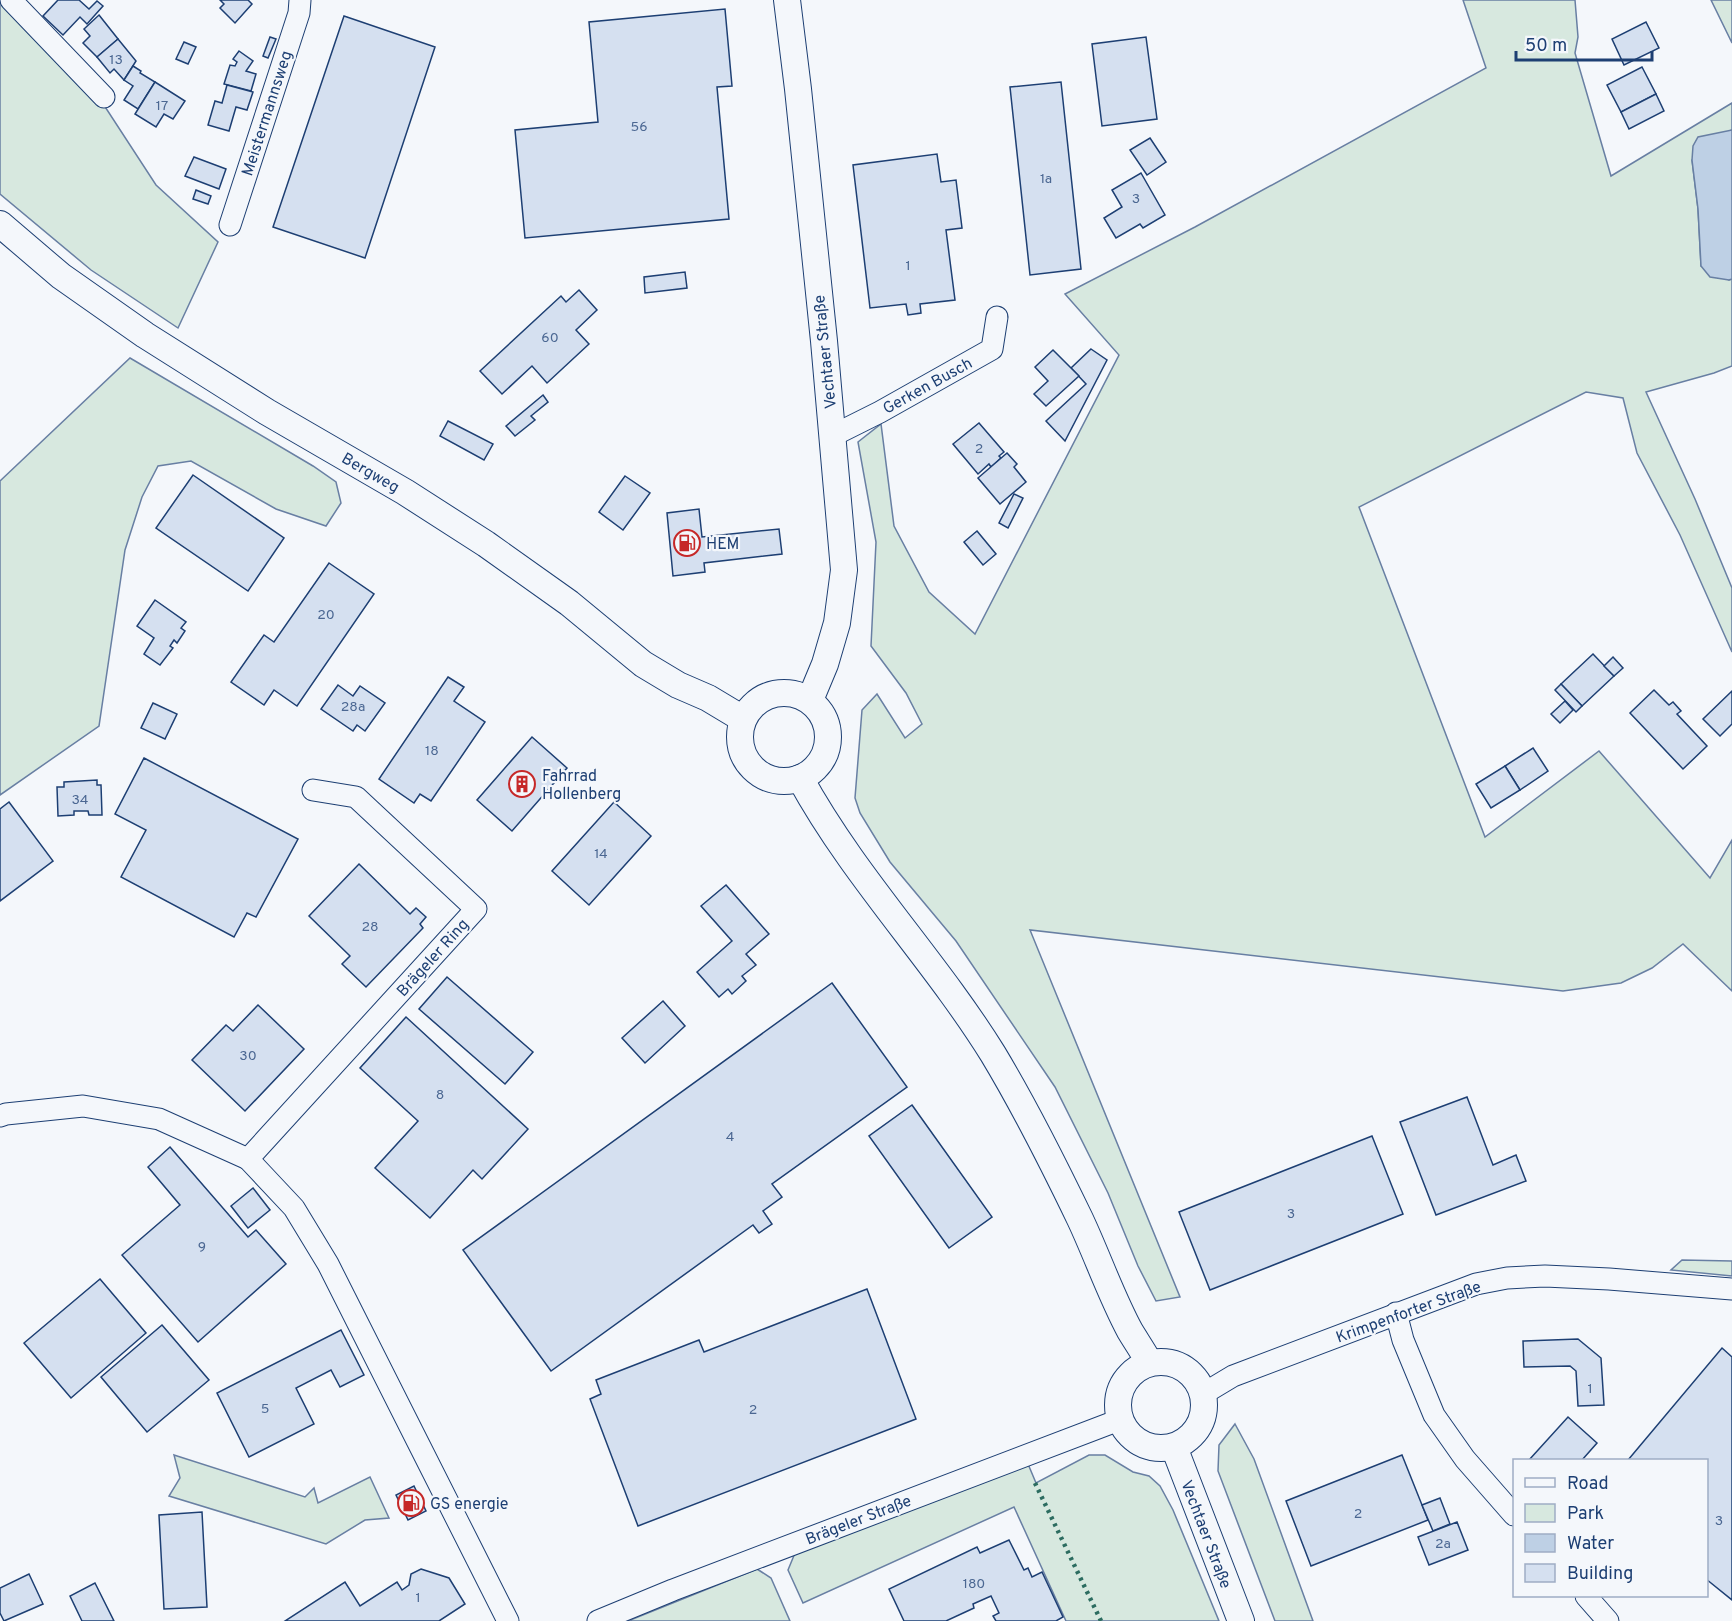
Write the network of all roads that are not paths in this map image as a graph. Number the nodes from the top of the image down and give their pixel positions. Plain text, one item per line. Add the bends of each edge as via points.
1 (11, 0) edge
2 (300, 0) edge
3 (787, 0) edge
4 (104, 97) dead end
5 (0, 224) edge
6 (230, 225) dead end
7 (997, 317) dead end
8 (832, 436) junction
9 (810, 700) junction
10 (743, 719) junction
11 (800, 778) junction
12 (313, 790) dead end
13 (0, 1116) edge
14 (248, 1159) junction
15 (1732, 1289) edge
16 (1396, 1313) junction
17 (1149, 1362) junction
18 (1203, 1394) junction
19 (1119, 1420) junction
20 (1174, 1447) junction
21 (1513, 1513) edge
22 (1587, 1597) edge
23 (508, 1621) edge
24 (598, 1621) edge
25 (1241, 1621) edge
26 (1608, 1621) edge

1 - 4 street
2 - 6 street, Meistermannsweg
3 - 8 main road, Vechtaer Straße
5 - 10 main road, Bergweg via 61,276 145,335 486,544 569,603 643,664
7 - 8 street, Gerken Busch via 992,349
8 - 9 main road, Vechtaer Straße via 844,570 837,623
9 - 10 main road via 798,694 772,694 760,699
9 - 11 main road via 820,710 829,735 821,761
10 - 11 main road via 740,745 752,768 774,780
11 - 17 main road via 872,888 992,1053 1036,1131 1130,1330
12 - 14 street, Brägeler Ring via 356,797 476,909
13 - 14 street via 83,1106 159,1119
14 - 23 street via 294,1208 328,1264
15 - 16 street, Krimpenforter Straße via 1609,1279 1508,1278 1476,1284
16 - 18 street, Krimpenforter Straße via 1233,1376
16 - 21 street via 1434,1415 1465,1460
17 - 18 main road via 1182,1367 1197,1380
17 - 19 main road via 1131,1373 1122,1385
18 - 20 main road via 1204,1413 1198,1427
19 - 20 main road via 1143,1444
19 - 24 street, Brägeler Straße
20 - 25 main road, Vechtaer Straße
22 - 26 street

